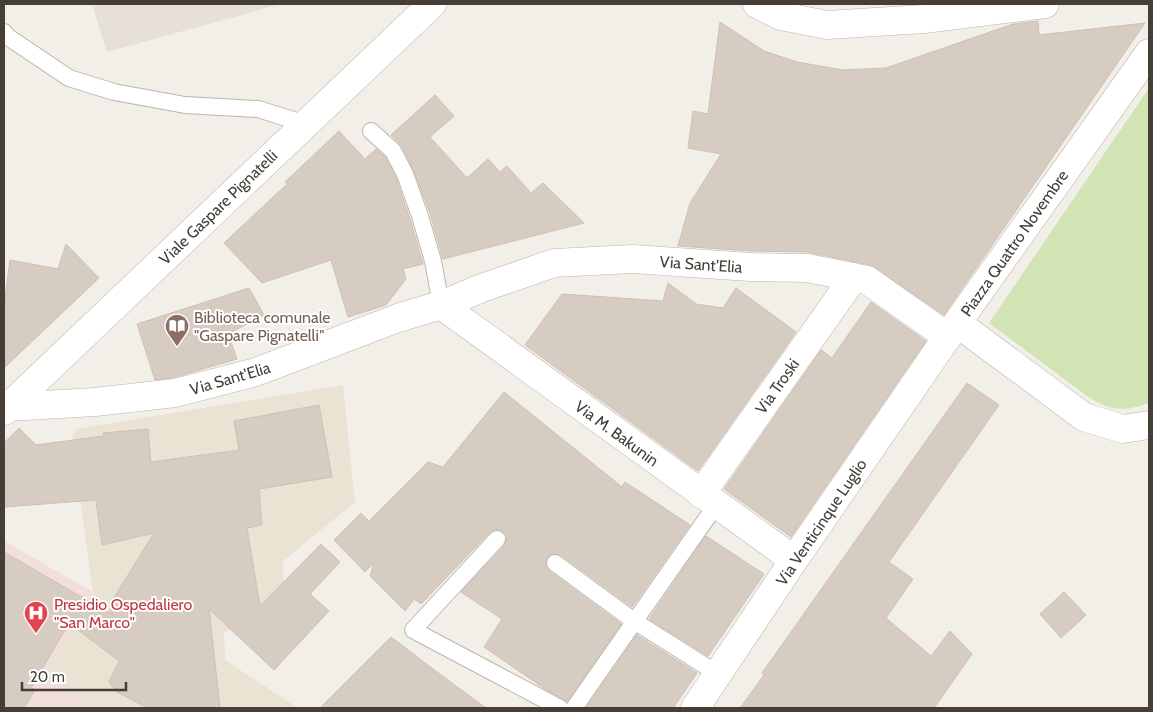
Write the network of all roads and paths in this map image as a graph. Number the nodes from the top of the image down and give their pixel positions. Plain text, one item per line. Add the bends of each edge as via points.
1 (432, 4) edge
2 (757, 4) edge
3 (1045, 4) edge
4 (4, 32) edge
5 (1149, 53) edge
6 (306, 124) junction
7 (371, 131) dead end
8 (854, 277) junction
9 (442, 305) junction
10 (953, 330) junction
11 (6, 409) edge
12 (1149, 425) edge
13 (709, 499) junction
14 (497, 539) dead end
15 (794, 560) junction
16 (555, 563) dead end
17 (634, 621) junction
18 (718, 674) junction
19 (560, 708) edge
20 (574, 708) edge
21 (695, 708) edge

1 - 6 street, Viale Gaspare Pignatelli
2 - 3 street via 782,16 827,25 924,19
4 - 6 lane via 69,78 114,92 185,105 258,109
5 - 10 street, Piazza Quattro Novembre
6 - 11 street, Viale Gaspare Pignatelli
7 - 9 lane via 393,151 405,174 433,262
8 - 9 street, Via Sant'Elia via 807,268 632,259 554,263
8 - 10 street, Via Sant'Elia via 867,280
8 - 13 street, Via Troski
9 - 11 street, Via Sant'Elia via 398,318 256,372 175,393
9 - 13 street, Via M. Bakunin
10 - 12 street, Piazza Quattro Novembre via 1084,417 1123,429
10 - 15 street, Via Venticinque Luglio
13 - 15 street, Via M. Bakunin
13 - 17 lane
14 - 19 lane via 413,630
15 - 18 street, Via Venticinque Luglio
16 - 17 lane
17 - 18 lane
17 - 20 lane
18 - 21 street, Via Venticinque Luglio

